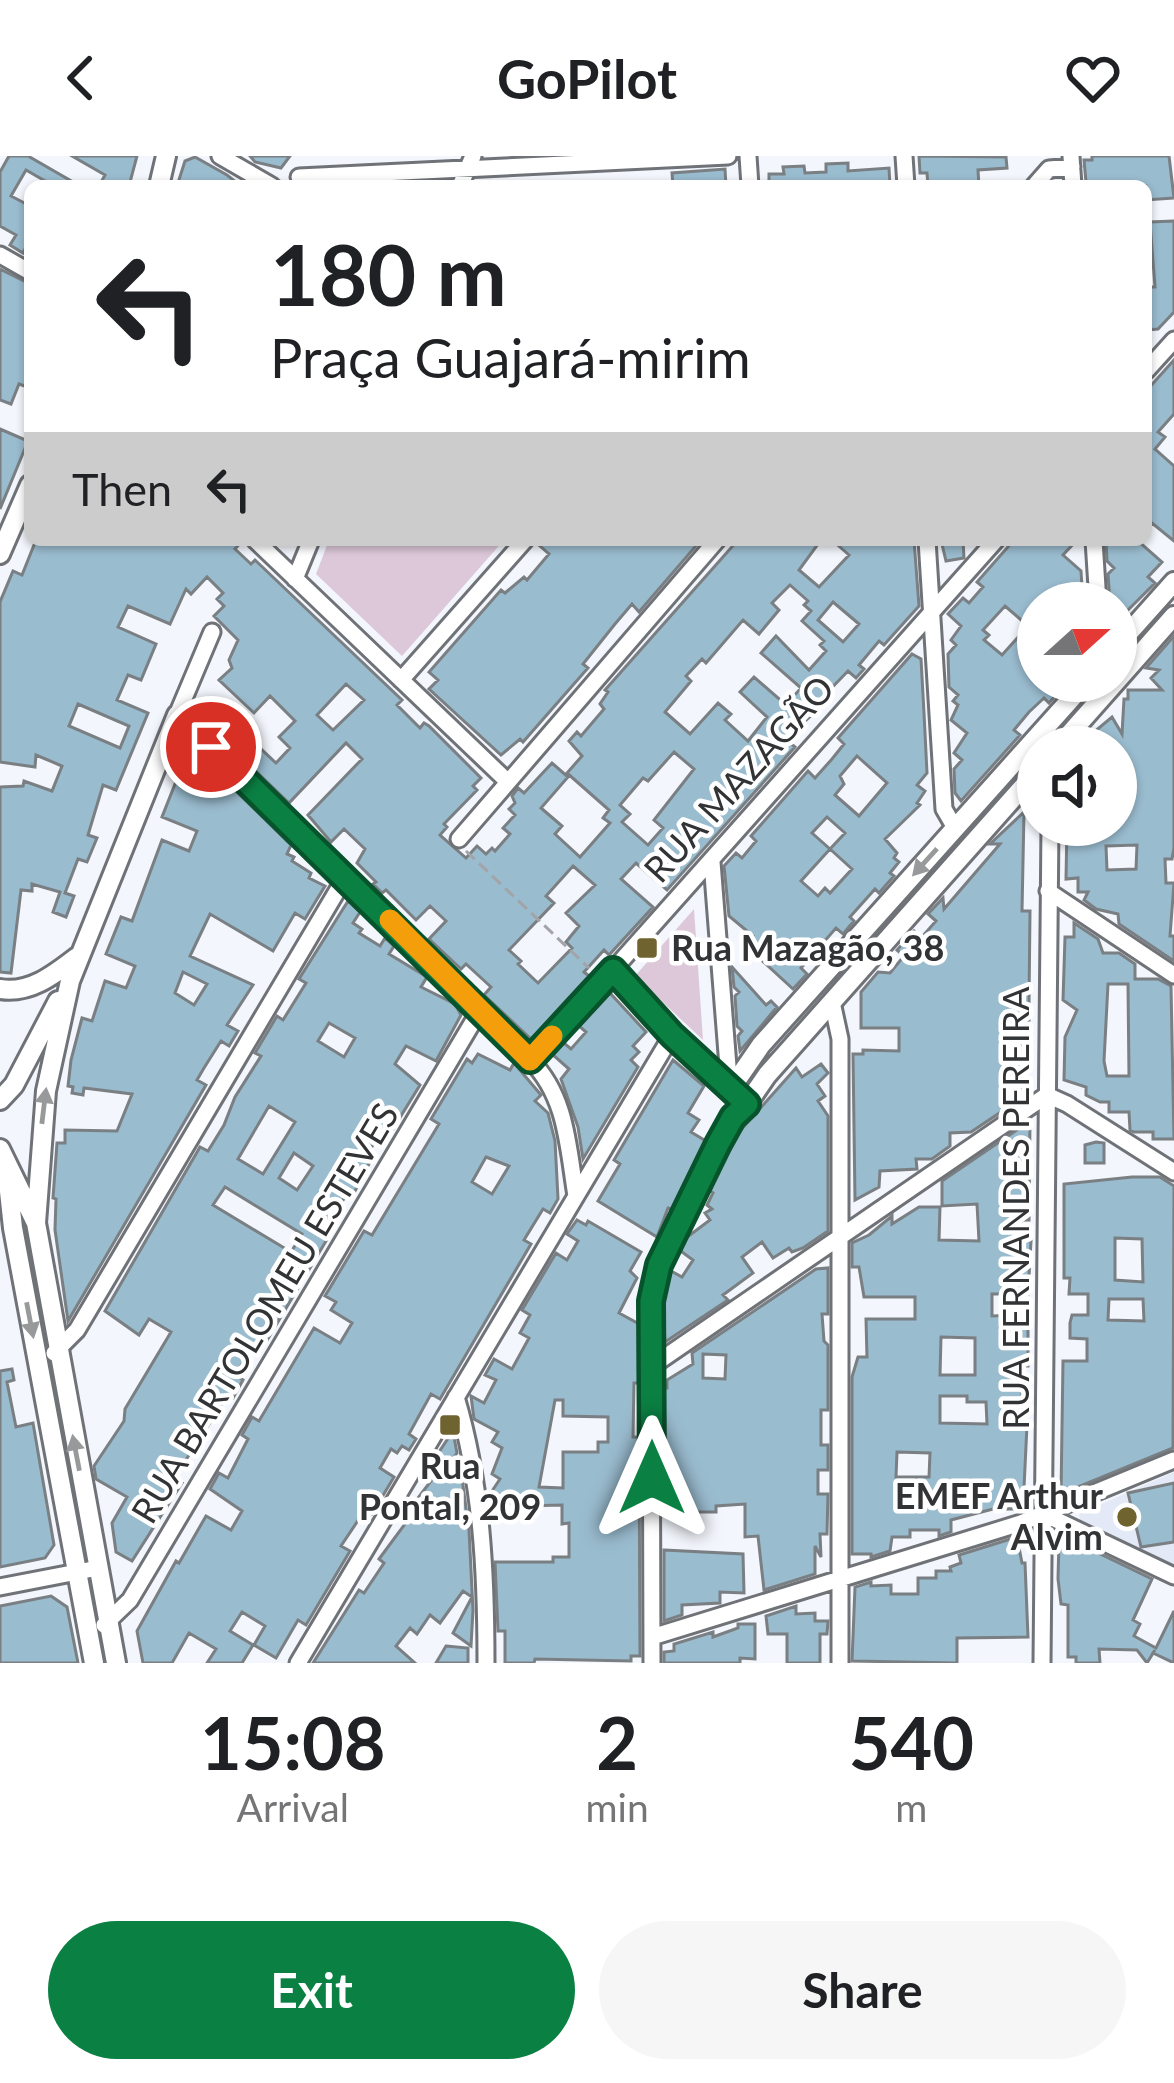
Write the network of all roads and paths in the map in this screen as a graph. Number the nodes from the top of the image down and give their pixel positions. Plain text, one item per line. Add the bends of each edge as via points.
1 (220, 156) edge
2 (728, 156) edge
3 (1071, 161) edge
4 (467, 171) edge
5 (262, 180) edge
6 (328, 180) edge
7 (1039, 180) edge
8 (1174, 340) edge
9 (1152, 364) edge
10 (24, 499) edge
11 (261, 546) edge
12 (309, 546) edge
13 (520, 546) edge
14 (712, 546) edge
15 (927, 546) edge
16 (991, 546) edge
17 (1094, 546) edge
18 (0, 554) edge
19 (295, 579) junction
20 (1097, 582) edge
21 (1174, 582) edge
22 (932, 612) junction
23 (1174, 616) edge
24 (1137, 623) edge
25 (212, 632) dead end
26 (401, 680) junction
27 (1067, 704) joint
28 (176, 715) junction
29 (1082, 722) junction
30 (1047, 726) edge
31 (1078, 726) edge
32 (1017, 760) edge
33 (507, 781) junction
34 (1017, 807) edge
35 (955, 828) junction
36 (459, 838) joint
37 (1049, 846) edge
38 (712, 862) junction
39 (346, 876) junction
40 (1048, 891) junction
41 (77, 958) junction
42 (608, 975) junction
43 (1174, 975) edge
44 (70, 981) junction
45 (0, 989) edge
46 (832, 1002) junction
47 (480, 1010) junction
48 (672, 1035) junction
49 (530, 1060) junction
50 (730, 1090) junction
51 (1047, 1095) junction
52 (0, 1100) edge
53 (740, 1110) junction
54 (3, 1156) edge
55 (1174, 1172) edge
56 (576, 1196) junction
57 (36, 1223) junction
58 (841, 1234) junction
59 (58, 1352) junction
60 (38, 1359) junction
61 (652, 1366) junction
62 (456, 1397) junction
63 (1174, 1460) edge
64 (1043, 1514) junction
65 (88, 1570) junction
66 (1174, 1576) edge
67 (839, 1580) junction
68 (0, 1587) edge
69 (110, 1624) junction
70 (88, 1630) junction
71 (652, 1637) junction
72 (94, 1663) edge
73 (116, 1663) edge
74 (298, 1663) edge
75 (486, 1663) edge
76 (652, 1663) edge
77 (840, 1663) edge
78 (1042, 1663) edge

1 - 5 street
2 - 4 street
3 - 7 street
4 - 6 street
8 - 9 street
10 - 18 street
11 - 19 street
12 - 19 street
13 - 26 street
14 - 33 street
15 - 22 street
16 - 22 street, RUA MAZAGÃO
17 - 20 street
19 - 26 street
21 - 24 street
22 - 35 street via 944,809
22 - 38 street, RUA MAZAGÃO
23 - 29 street
25 - 28 street
26 - 33 street
27 - 29 street via 1067,719
27 - 30 street
28 - 39 street
28 - 41 street
29 - 31 street
32 - 35 street
33 - 36 street
34 - 46 street
35 -> 50 street
36 - 42 path via 468,855
37 - 40 street, RUA FERNANDES PEREIRA
38 - 42 street, RUA MAZAGÃO
38 - 50 street
39 - 47 street
39 - 59 street
40 - 43 street
40 - 51 street, RUA FERNANDES PEREIRA
41 - 44 street
41 - 45 street via 35,985
42 - 48 street
42 - 49 street, RUA MAZAGÃO
44 - 52 street
57 -> 44 street via 46,1091
46 - 53 street
46 - 58 street via 841,1039
47 - 49 street
47 - 69 street, RUA BARTOLOMEU ESTEVES
48 - 50 street
48 - 56 street
49 - 56 street via 568,1131
50 - 53 street
51 - 55 street
51 - 58 street
51 - 64 street, RUA FERNANDES PEREIRA
53 - 61 street via 659,1265
54 - 57 street
54 -> 60 street
56 - 62 street
57 - 59 street
58 - 61 street
58 - 67 street
59 - 60 street
65 -> 59 street
60 - 65 street
61 - 71 street
62 - 74 street
62 - 75 street via 483,1536
63 - 64 street
64 - 66 street
64 - 67 street
64 - 78 street, RUA FERNANDES PEREIRA
65 - 68 street
65 - 69 street
65 - 70 street
67 - 71 street
67 - 77 street
69 - 70 street
69 - 73 street
70 - 72 street
71 - 76 street

